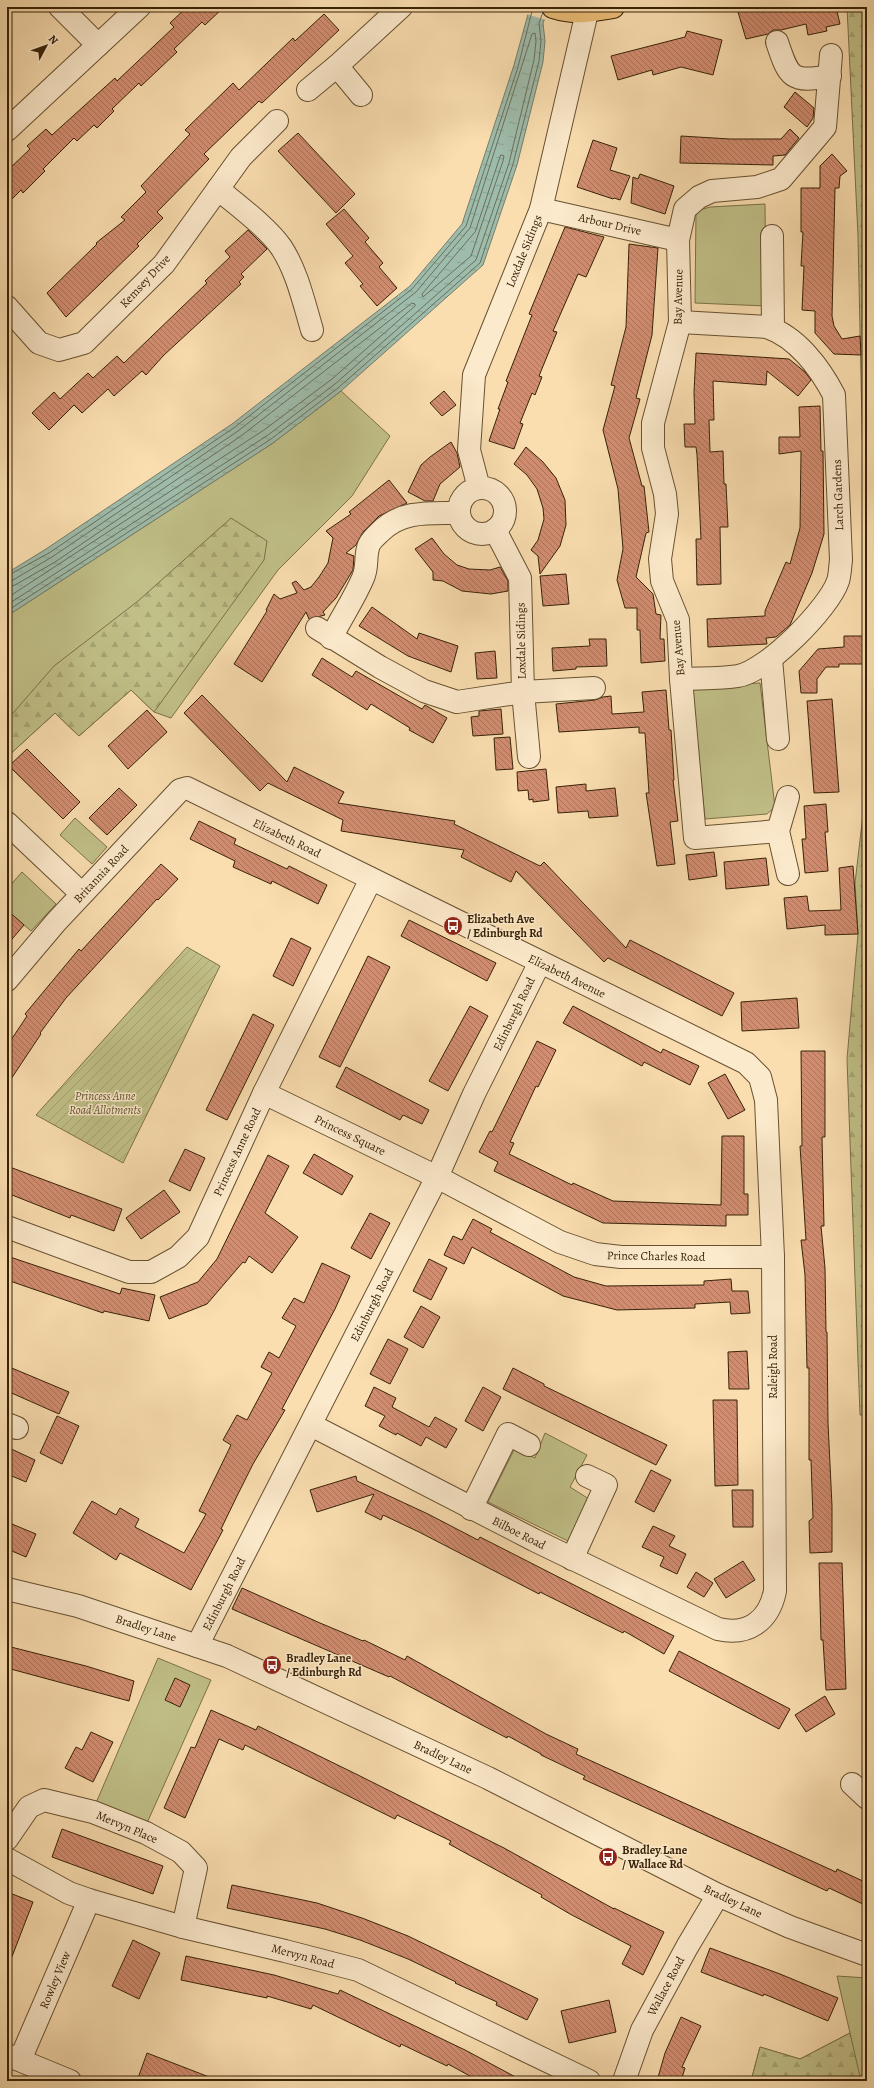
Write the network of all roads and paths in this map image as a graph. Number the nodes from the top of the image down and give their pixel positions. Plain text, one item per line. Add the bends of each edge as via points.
1 (60, 7) edge
2 (139, 7) edge
3 (401, 7) edge
4 (553, 7) edge
5 (613, 7) edge
6 (587, 12) junction
7 (777, 42) dead end
8 (98, 45) junction
9 (337, 66) junction
10 (308, 90) dead end
11 (361, 95) dead end
12 (277, 121) dead end
13 (7, 130) edge
14 (218, 189) junction
15 (541, 209) junction
16 (772, 236) dead end
17 (678, 240) junction
18 (7, 307) edge
19 (680, 322) junction
20 (773, 329) junction
21 (312, 330) dead end
22 (479, 488) junction
23 (459, 513) junction
24 (495, 530) junction
25 (771, 659) junction
26 (681, 679) junction
27 (594, 688) dead end
28 (522, 692) junction
29 (778, 739) dead end
30 (530, 757) dead end
31 (204, 797) joint
32 (788, 797) dead end
33 (7, 823) edge
34 (778, 831) junction
35 (788, 874) dead end
36 (371, 879) junction
37 (82, 894) junction
38 (540, 962) junction
39 (7, 980) edge
40 (760, 1078) joint
41 (264, 1093) junction
42 (437, 1178) junction
43 (7, 1227) edge
44 (773, 1257) junction
45 (311, 1425) junction
46 (529, 1444) dead end
47 (587, 1476) dead end
48 (472, 1509) junction
49 (572, 1559) junction
50 (7, 1589) edge
51 (731, 1632) joint
52 (197, 1646) junction
53 (7, 1839) edge
54 (7, 1859) edge
55 (718, 1895) junction
56 (89, 1900) junction
57 (183, 1927) junction
58 (867, 1955) edge
59 (14, 2057) edge
60 (70, 2081) edge
61 (588, 2081) edge
62 (624, 2081) edge

1 - 8 street
2 - 8 street
3 - 9 street
4 - 6 main road via 569,12
5 - 6 main road
6 - 15 street, Loxdale Sidings
7 - 17 street, Bay Avenue via 784,64 799,79 806,80 830,66 825,127 781,179 757,187 712,191 699,197 685,209
8 - 13 street
9 - 10 street
9 - 11 street
12 - 14 street, Kemsey Drive via 241,157
14 - 18 street, Kemsey Drive via 164,264 84,343 59,350 38,343
14 - 21 street via 248,213 281,247 294,275
15 - 17 street, Arbour Drive
15 - 22 street, Loxdale Sidings via 474,375 469,450
16 - 20 street
17 - 19 street, Bay Avenue
19 - 20 street, Larch Gardens
19 - 26 street, Bay Avenue via 653,423 653,448 667,514 660,559 662,581 678,620
20 - 25 street, Larch Gardens via 789,338 823,374 834,395 841,560 838,582 822,605 798,634
22 - 23 street via 466,494 462,499
22 - 24 street via 496,491 502,498 505,515 502,524
23 - 24 street via 464,525 476,533 489,533
23 - 28 street via 420,513 397,518 384,527 368,548 364,577 324,633 424,691 457,702
24 - 28 street, Loxdale Sidings via 520,578
25 - 26 street, Larch Gardens via 739,676
25 - 29 street
26 - 34 street, Bay Avenue via 695,838
27 - 28 street
28 - 30 street, Loxdale Sidings
31 - 36 street, Elizabeth Road
31 - 37 street, Britannia Road via 187,788 180,790
32 - 34 street
33 - 37 street
34 - 35 street
36 - 38 street, Elizabeth Avenue
36 - 41 street, Princess Anne Road
37 - 39 street, Britannia Road
38 - 40 street, Elizabeth Avenue via 746,1063
38 - 42 street, Edinburgh Road via 474,1094
40 - 44 street, Raleigh Road via 766,1100
41 - 42 street, Princess Square
41 - 43 street, Princess Anne Road via 198,1238 178,1257 151,1272 129,1272
42 - 44 street, Prince Charles Road via 560,1242 595,1254 621,1257
42 - 45 street, Edinburgh Road
44 - 51 street, Raleigh Road via 775,1590 772,1605 759,1621 748,1629
45 - 48 street, Bilboe Road
45 - 52 street, Edinburgh Road
46 - 48 street via 508,1434
47 - 49 street via 606,1485
48 - 49 street, Bilboe Road
49 - 51 street, Bilboe Road via 718,1629
50 - 52 street, Bradley Lane via 78,1606
52 - 55 street, Bradley Lane via 227,1656 488,1778
53 - 57 street, Mervyn Place via 29,1807 44,1800 93,1812 146,1833 181,1852 196,1868
54 - 56 street, Mervyn Road via 69,1893
55 - 58 street, Bradley Lane via 790,1927
55 - 62 street, Wallace Road via 642,2030
56 - 57 street, Mervyn Road
56 - 59 street, Rowley View
57 - 61 street, Mervyn Road via 358,1970
59 - 60 street

